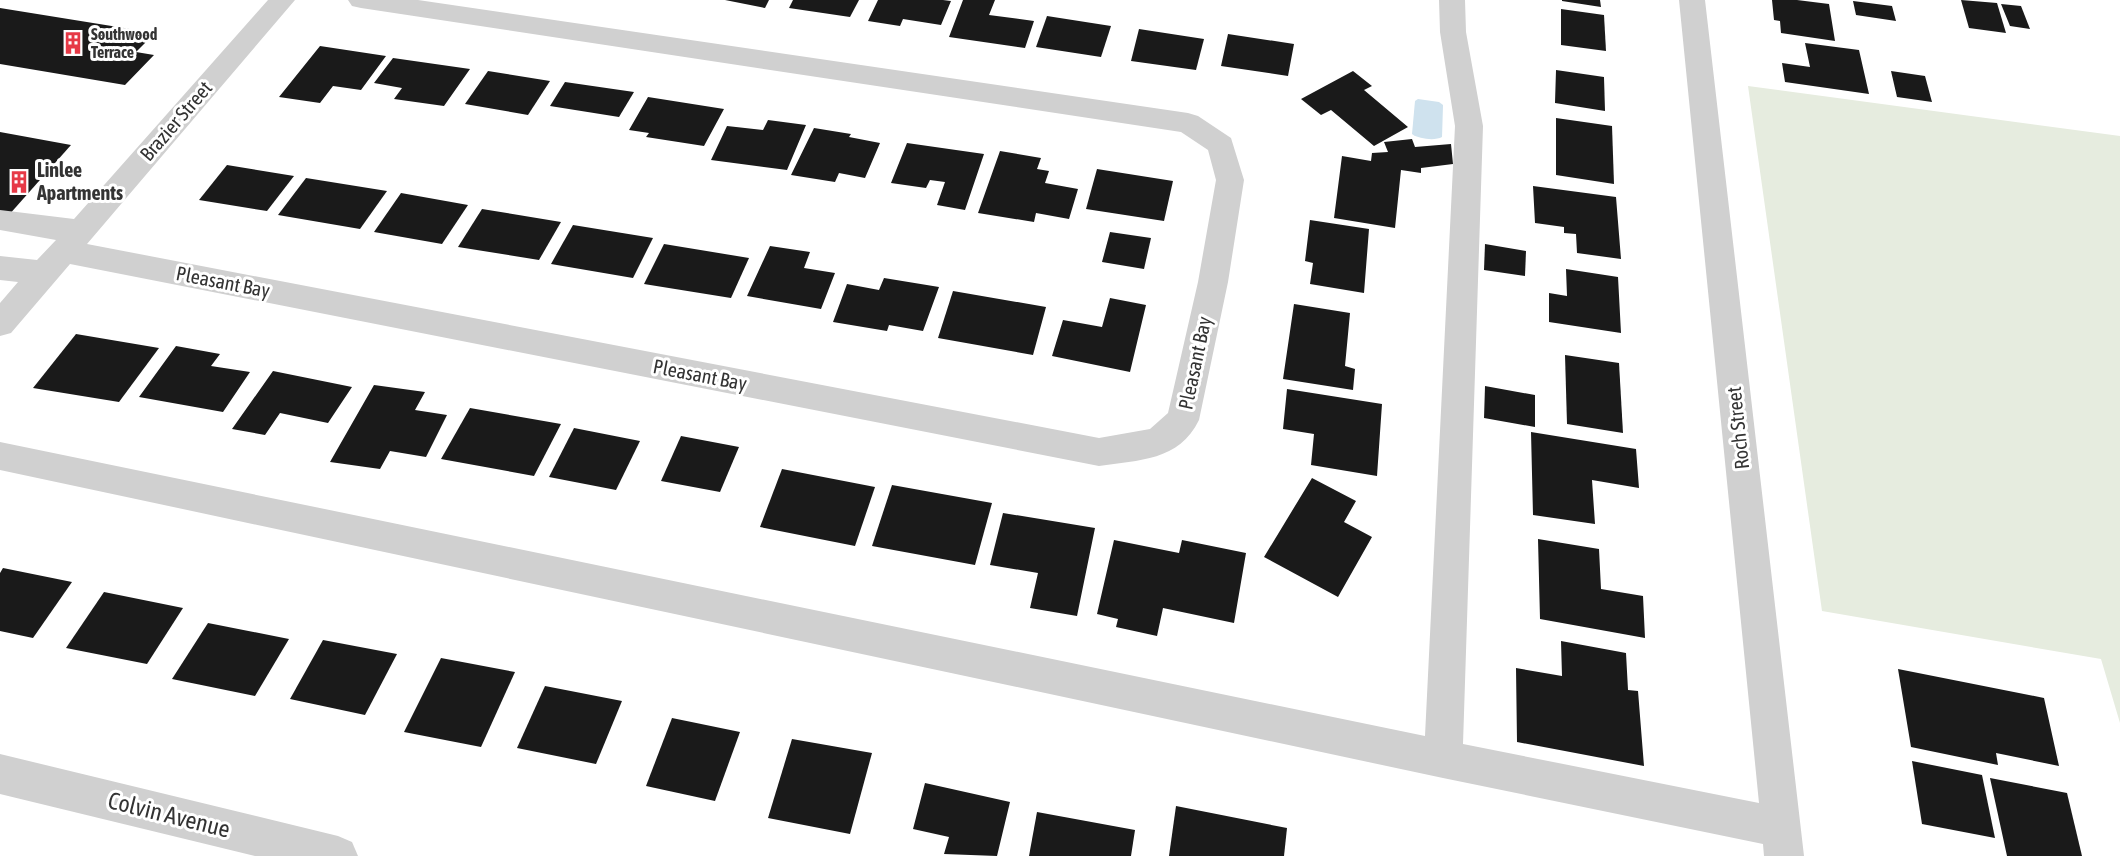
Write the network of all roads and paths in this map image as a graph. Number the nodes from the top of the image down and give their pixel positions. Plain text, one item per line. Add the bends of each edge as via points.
1 (247, 0) edge
2 (361, 0) edge
3 (1452, 0) edge
4 (1692, 0) edge
5 (280, 2) edge
6 (4, 220) dead end
7 (62, 251) junction
8 (0, 268) edge
9 (0, 324) edge
10 (0, 456) edge
11 (1443, 759) junction
12 (0, 774) edge
13 (1783, 842) edge
14 (338, 856) edge

1 - 5 street
2 - 7 street, Pleasant Bay via 1188,123 1221,145 1230,180 1183,420 1159,442 1099,452
3 - 11 street via 1452,28 1469,126
4 - 13 street, Roch Street
5 - 7 street, Brazier Street
6 - 7 street via 41,227
7 - 8 street
7 - 9 street, Brazier Street
10 - 11 street
11 - 13 street
12 - 14 street, Colvin Avenue

